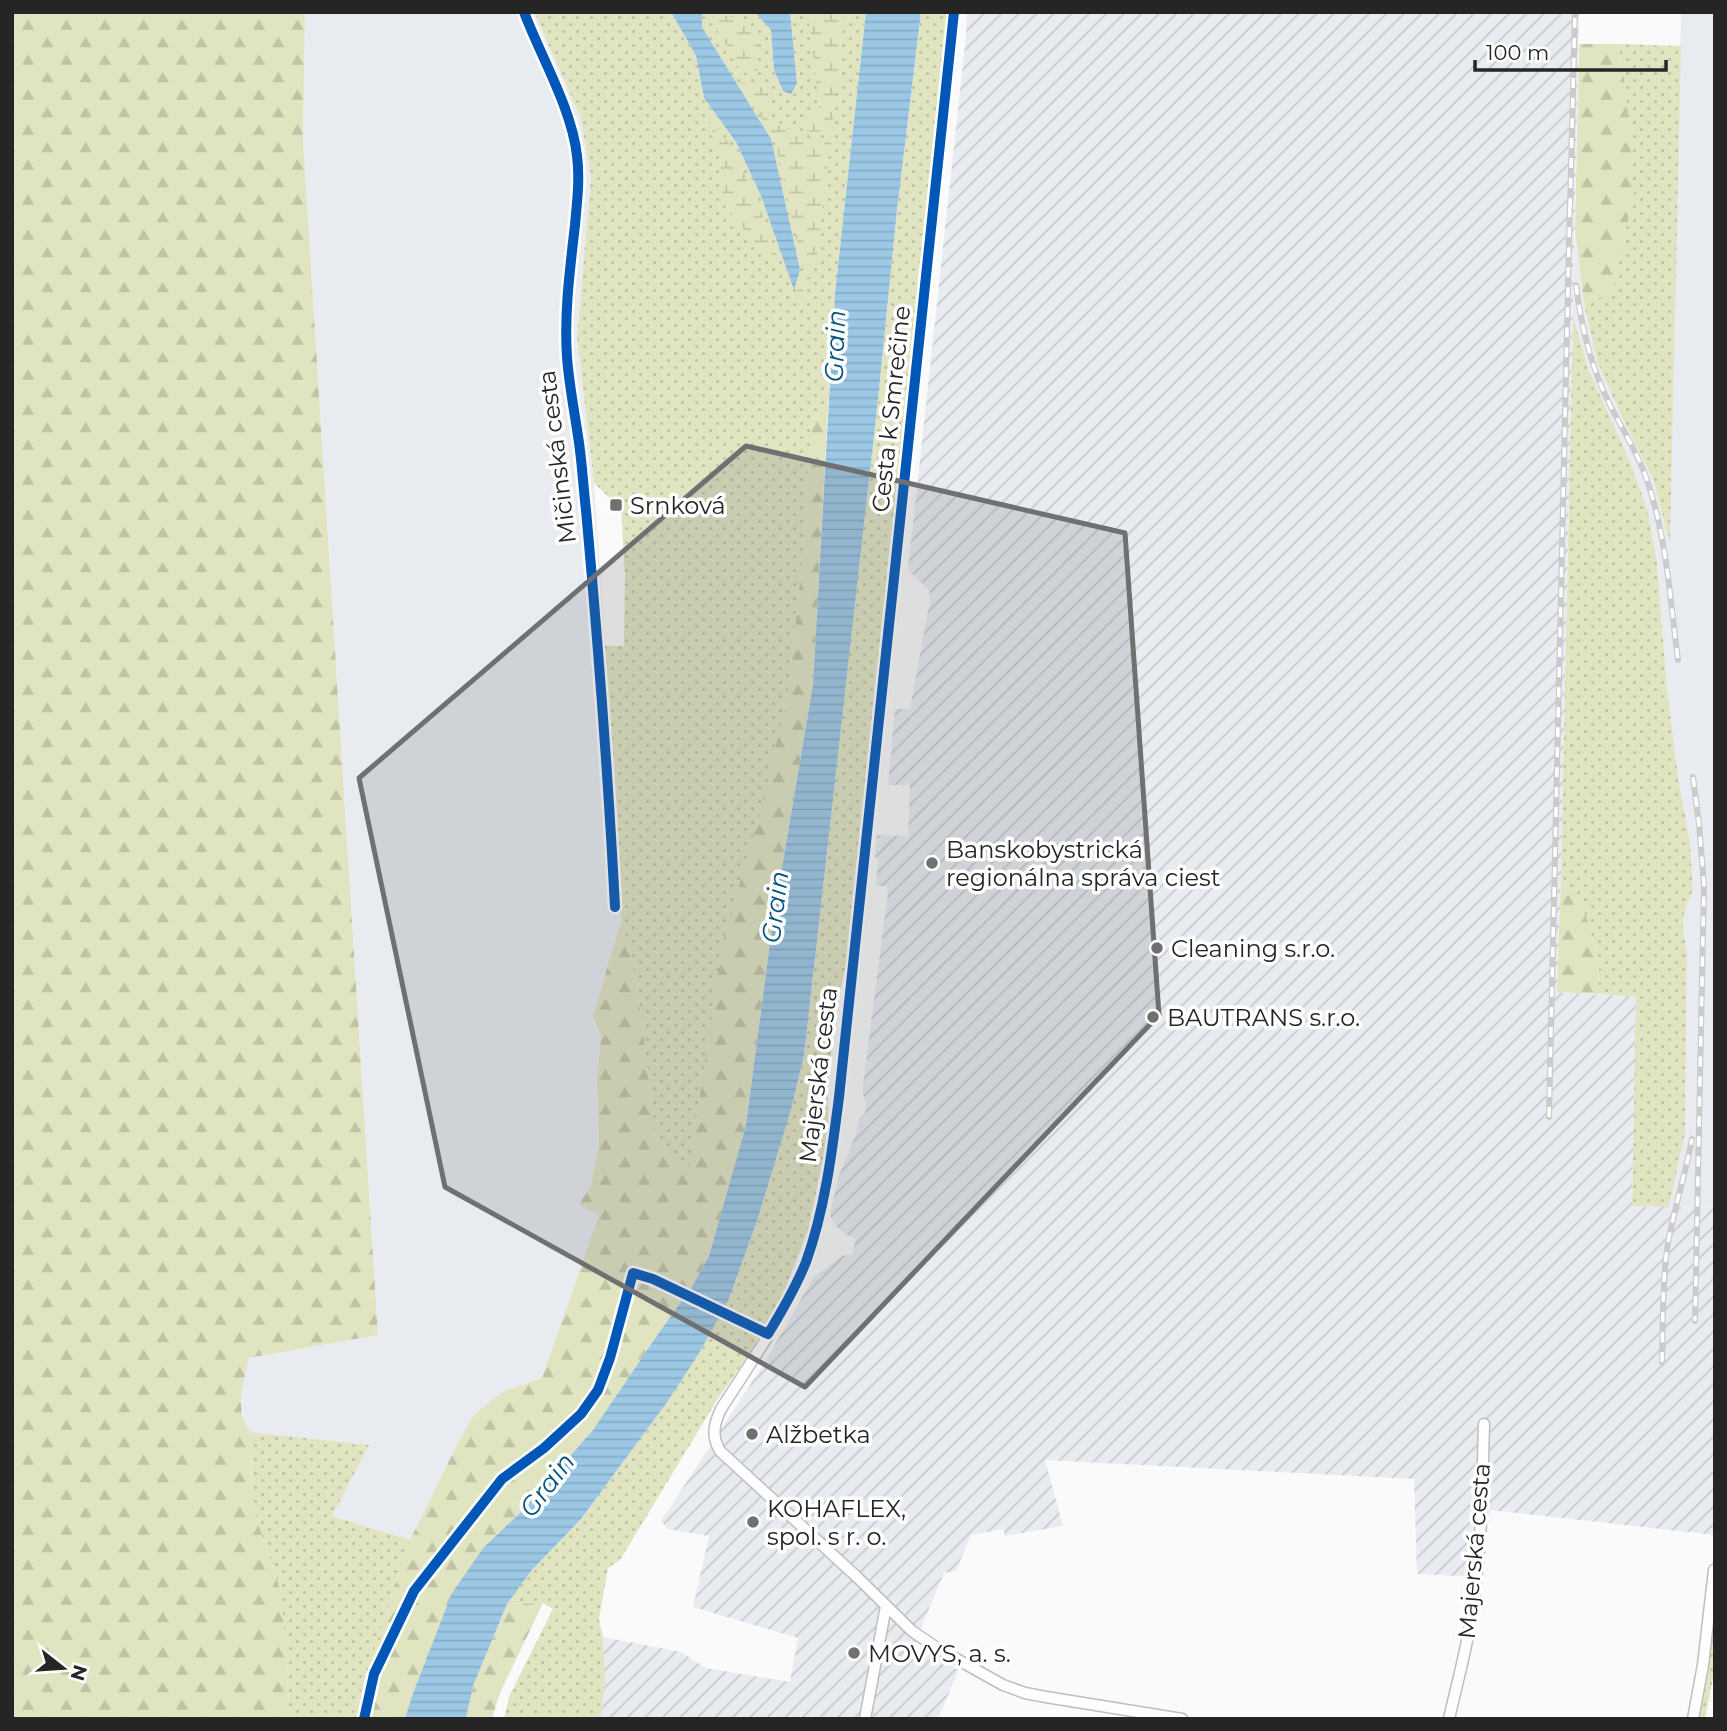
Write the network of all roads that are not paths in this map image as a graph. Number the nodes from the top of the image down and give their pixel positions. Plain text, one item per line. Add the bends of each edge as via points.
1 (524, 12) edge
2 (954, 12) edge
3 (869, 810) joint
4 (615, 907) dead end
5 (1484, 1424) dead end
6 (1714, 1570) edge
7 (886, 1606) junction
8 (866, 1719) edge
9 (1182, 1719) edge
10 (1449, 1719) edge
11 (1693, 1719) edge

1 - 4 street, Mičinská cesta via 566,113 577,155 567,358 596,622
2 - 3 street, Cesta k Smrečine
3 - 7 street, Majerská cesta via 839,1097 817,1224 797,1281 721,1409 714,1432 720,1451
5 - 10 street, Majerská cesta via 1475,1587
6 - 11 street
7 - 8 street
7 - 9 street, Majerská cesta via 921,1638 1015,1690

